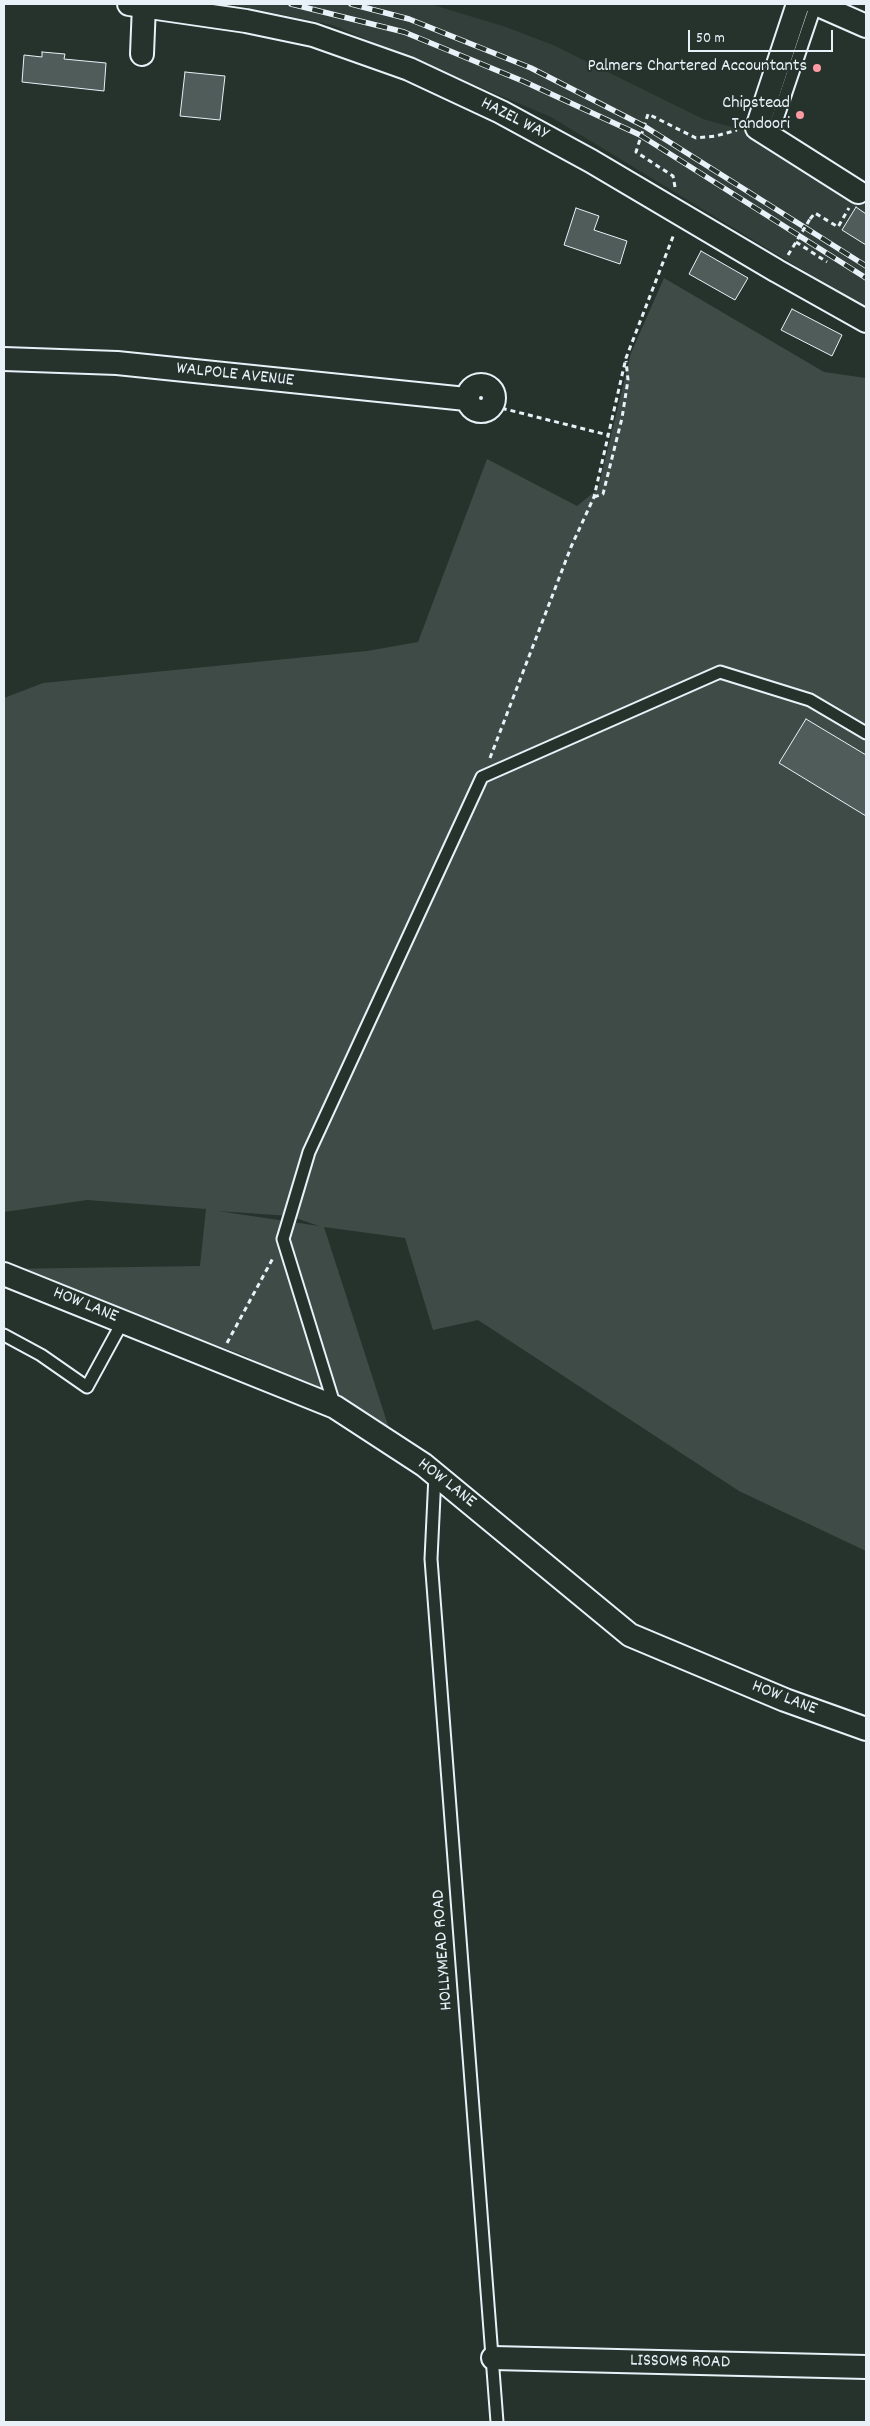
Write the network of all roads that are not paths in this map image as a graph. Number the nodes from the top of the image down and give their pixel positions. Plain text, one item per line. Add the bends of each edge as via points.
1 (136, 4) edge
2 (798, 4) edge
3 (816, 4) edge
4 (866, 26) edge
5 (142, 54) dead end
6 (764, 133) junction
7 (858, 192) dead end
8 (866, 321) edge
9 (4, 360) edge
10 (493, 406) road end
11 (866, 733) edge
12 (4, 1274) edge
13 (123, 1321) junction
14 (4, 1335) edge
15 (335, 1407) junction
16 (436, 1475) junction
17 (866, 1728) edge
18 (493, 2358) junction
19 (866, 2367) edge
20 (497, 2422) edge

1 - 5 street
1 - 8 street, HAZEL WAY via 314,34 409,69 501,112 591,161
2 - 6 street
3 - 4 street
3 - 6 lane
6 - 7 street
9 - 10 street, WALPOLE AVENUE via 118,363 466,399 472,410 483,412
11 - 15 lane via 810,700 720,672 482,777 309,1152 283,1239
12 - 13 street, HOW LANE
13 - 14 lane via 88,1388 41,1355
13 - 15 street, HOW LANE
15 - 16 street, HOW LANE
16 - 17 street, HOW LANE via 630,1635 785,1700
16 - 18 lane, HOLLYMEAD ROAD via 431,1558
18 - 19 street, LISSOMS ROAD
18 - 20 lane, HOLLYMEAD ROAD

